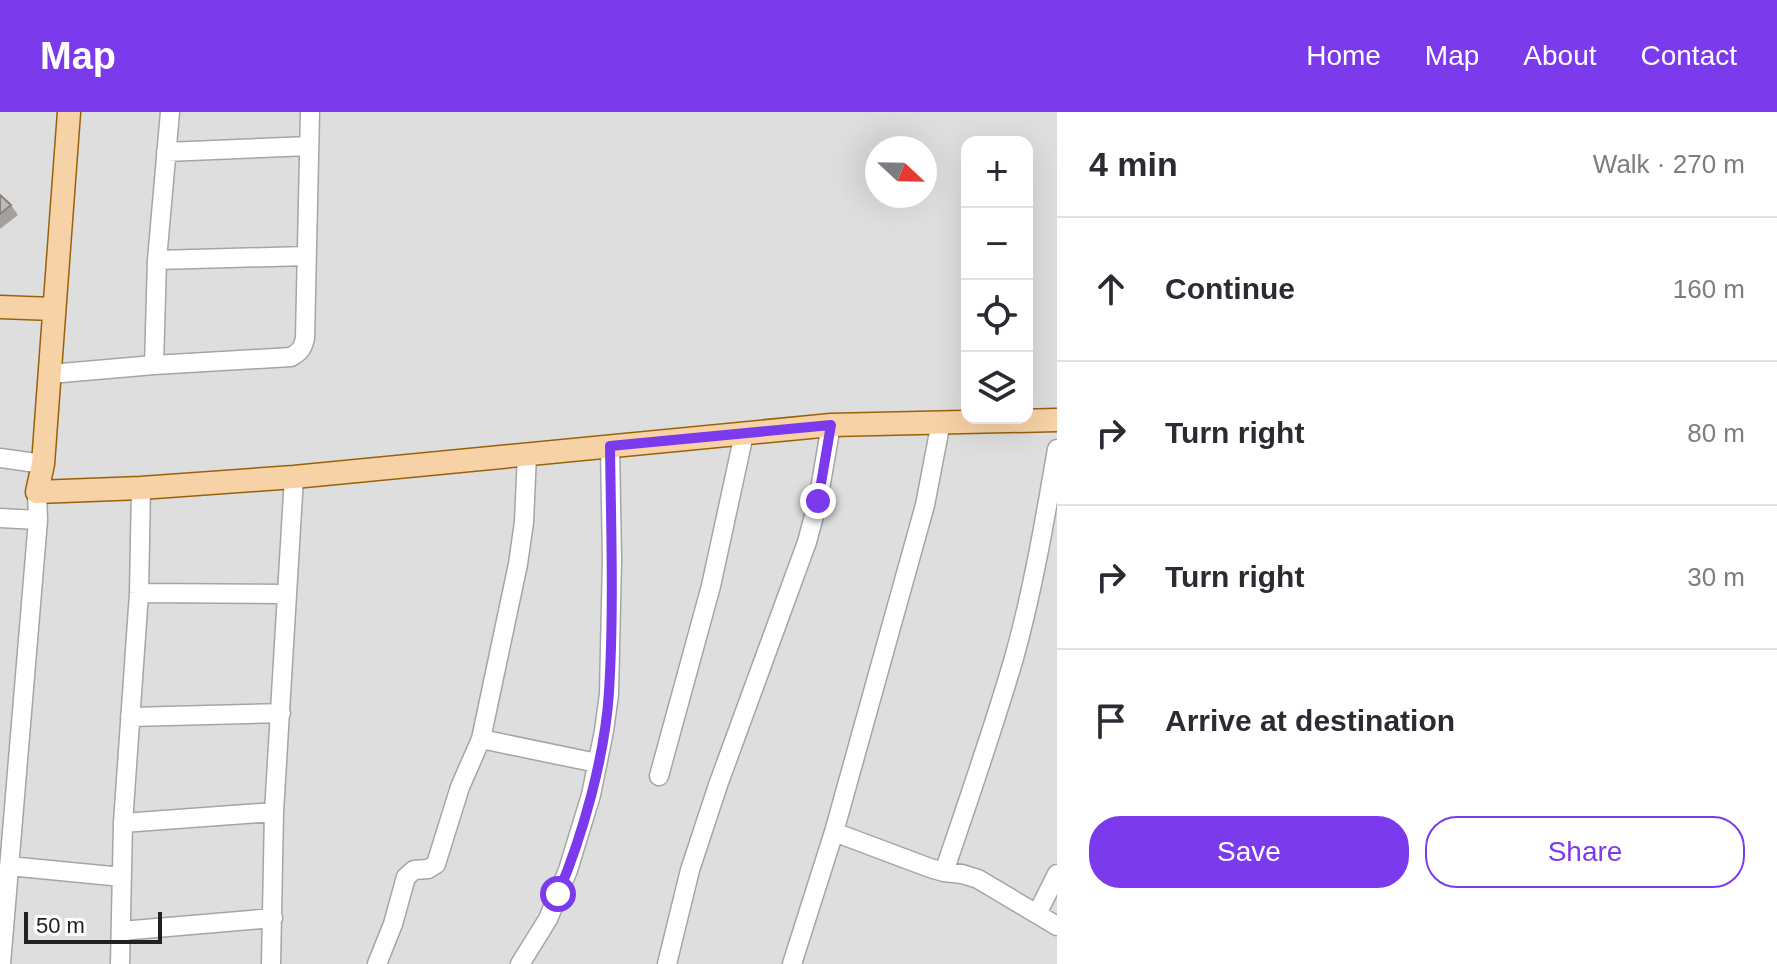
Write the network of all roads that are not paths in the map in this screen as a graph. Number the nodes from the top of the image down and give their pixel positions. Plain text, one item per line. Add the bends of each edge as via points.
1 (69, 112) edge
2 (170, 112) edge
3 (310, 112) edge
4 (309, 146) junction
5 (166, 152) junction
6 (306, 256) junction
7 (157, 260) junction
8 (0, 307) edge
9 (53, 309) junction
10 (154, 365) junction
11 (50, 374) junction
12 (1057, 420) edge
13 (941, 422) junction
14 (831, 425) junction
15 (744, 434) junction
16 (610, 446) junction
17 (1057, 449) edge
18 (527, 454) junction
19 (0, 458) edge
20 (43, 464) junction
21 (294, 477) junction
22 (141, 488) junction
23 (37, 492) junction
24 (0, 518) edge
25 (38, 520) junction
26 (139, 593) junction
27 (286, 594) junction
28 (281, 713) junction
29 (130, 717) junction
30 (481, 739) junction
31 (597, 763) junction
32 (659, 776) dead end
33 (274, 812) junction
34 (123, 823) junction
35 (834, 832) junction
36 (944, 872) junction
37 (6, 874) edge
38 (1057, 874) edge
39 (122, 877) junction
40 (1037, 914) junction
41 (273, 918) junction
42 (1057, 926) edge
43 (121, 931) junction
44 (1, 964) edge
45 (120, 964) edge
46 (271, 964) edge
47 (377, 964) edge
48 (520, 964) edge
49 (667, 964) edge
50 (792, 964) edge

1 - 9 main road
2 - 5 street
3 - 4 street
4 - 5 street
4 - 6 street
5 - 7 street
6 - 7 street
6 - 10 street via 305,338 299,353
7 - 10 street
8 - 9 main road
9 - 11 main road
10 - 11 street
11 - 20 main road
12 - 13 main road
13 - 14 main road
13 - 35 street via 925,505
14 - 15 main road
14 - 49 street via 807,542 718,785
15 - 16 main road
15 - 32 street via 711,586
16 - 18 main road
16 - 31 street via 609,694
17 - 36 street via 1013,659
18 - 21 main road
18 - 30 street via 518,564
19 - 20 street
20 - 23 main road
21 - 22 main road
21 - 27 street
22 - 23 main road
22 - 26 street
23 - 25 street
24 - 25 street
25 - 37 street
26 - 27 street
26 - 29 street
27 - 28 street
28 - 29 street
28 - 33 street
29 - 34 street
30 - 31 street
30 - 47 street via 436,864 406,877
31 - 48 street via 568,870 548,919
33 - 34 street
33 - 41 street
34 - 39 street
35 - 36 street
35 - 50 street
36 - 40 street via 978,879
37 - 39 street
37 - 44 street
38 - 40 street
39 - 43 street
40 - 42 street
41 - 43 street
41 - 46 street
43 - 45 street

